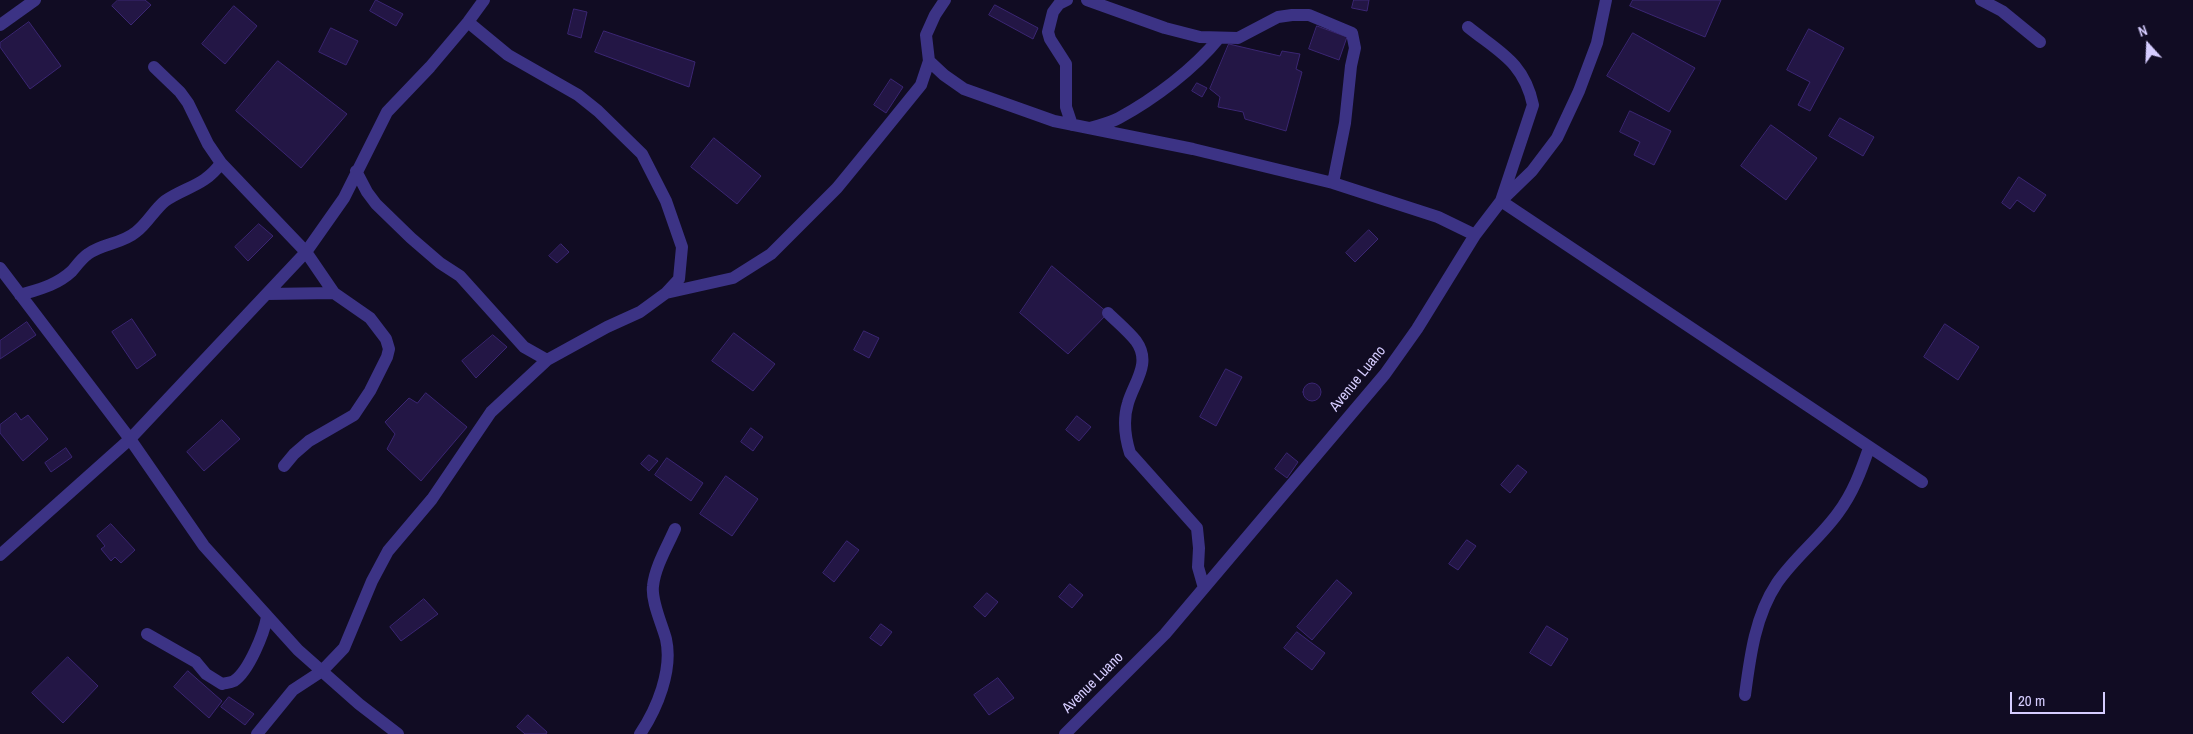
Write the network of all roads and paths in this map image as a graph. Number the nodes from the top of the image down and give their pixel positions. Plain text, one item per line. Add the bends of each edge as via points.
1 (35, 0) edge
2 (484, 0) edge
3 (945, 0) edge
4 (1067, 0) edge
5 (1087, 0) edge
6 (1606, 0) edge
7 (1982, 0) edge
8 (468, 22) junction
9 (0, 25) edge
10 (1468, 27) dead end
11 (1219, 38) junction
12 (2040, 42) dead end
13 (929, 61) junction
14 (154, 67) dead end
15 (1072, 125) junction
16 (1090, 128) junction
17 (221, 163) junction
18 (356, 171) junction
19 (1333, 183) junction
20 (1501, 201) junction
21 (1475, 235) junction
22 (306, 252) junction
23 (0, 268) edge
24 (334, 293) junction
25 (666, 293) junction
26 (267, 294) junction
27 (20, 295) junction
28 (1108, 313) dead end
29 (547, 360) junction
30 (130, 439) junction
31 (1869, 448) junction
32 (284, 466) dead end
33 (1922, 482) dead end
34 (675, 529) dead end
35 (0, 556) edge
36 (1204, 588) junction
37 (267, 616) junction
38 (147, 634) dead end
39 (322, 672) junction
40 (1745, 696) dead end
41 (257, 734) edge
42 (398, 734) edge
43 (640, 734) edge
44 (1065, 734) edge

1 - 9 street
2 - 8 street
3 - 13 street via 926,35
4 - 15 street via 1053,12 1048,32 1066,64 1066,107
5 - 11 street via 1165,28
6 - 20 street, Avenue Luano via 1597,43 1557,138 1532,171
7 - 12 street via 2002,11
8 - 18 street via 387,112
8 - 25 street via 508,55 578,95 642,154 666,201 682,247 679,279
10 - 20 street via 1521,71 1533,105
11 - 16 street via 1198,63 1148,99 1118,118
11 - 19 street via 1238,38 1278,17 1292,15 1309,15 1352,33 1355,48
13 - 15 street via 964,89
13 - 25 street via 921,85 878,138 837,188 771,254 733,278
14 - 17 street via 188,103
15 - 16 street
16 - 19 street
17 - 22 street
17 - 27 street via 201,184 165,202 128,239 87,254 61,280
18 - 22 street via 344,198
18 - 29 street via 376,204 440,263 460,276 524,347
19 - 21 street via 1438,217
20 - 21 street, Avenue Luano
20 - 31 street
21 - 36 street, Avenue Luano via 1385,374
22 - 24 street
22 - 26 street
23 - 27 street
24 - 26 street
24 - 32 street via 358,308 377,326 386,339 387,357 354,415 309,441
25 - 29 street via 640,312
26 - 30 street
27 - 30 street
28 - 36 street via 1137,342 1142,357 1143,367 1126,417 1126,440 1130,453 1197,528 1198,567
29 - 39 street via 491,412 432,499 388,551 344,648
30 - 35 street
30 - 37 street via 204,546
31 - 33 street
31 - 40 street via 1857,482 1838,514 1777,583 1759,620
34 - 43 street via 652,588 666,641 667,664 660,691
36 - 44 street, Avenue Luano via 1164,634
37 - 38 street via 241,674 233,682 222,684 206,674 196,662
37 - 39 street
39 - 41 street via 292,690
39 - 42 street

